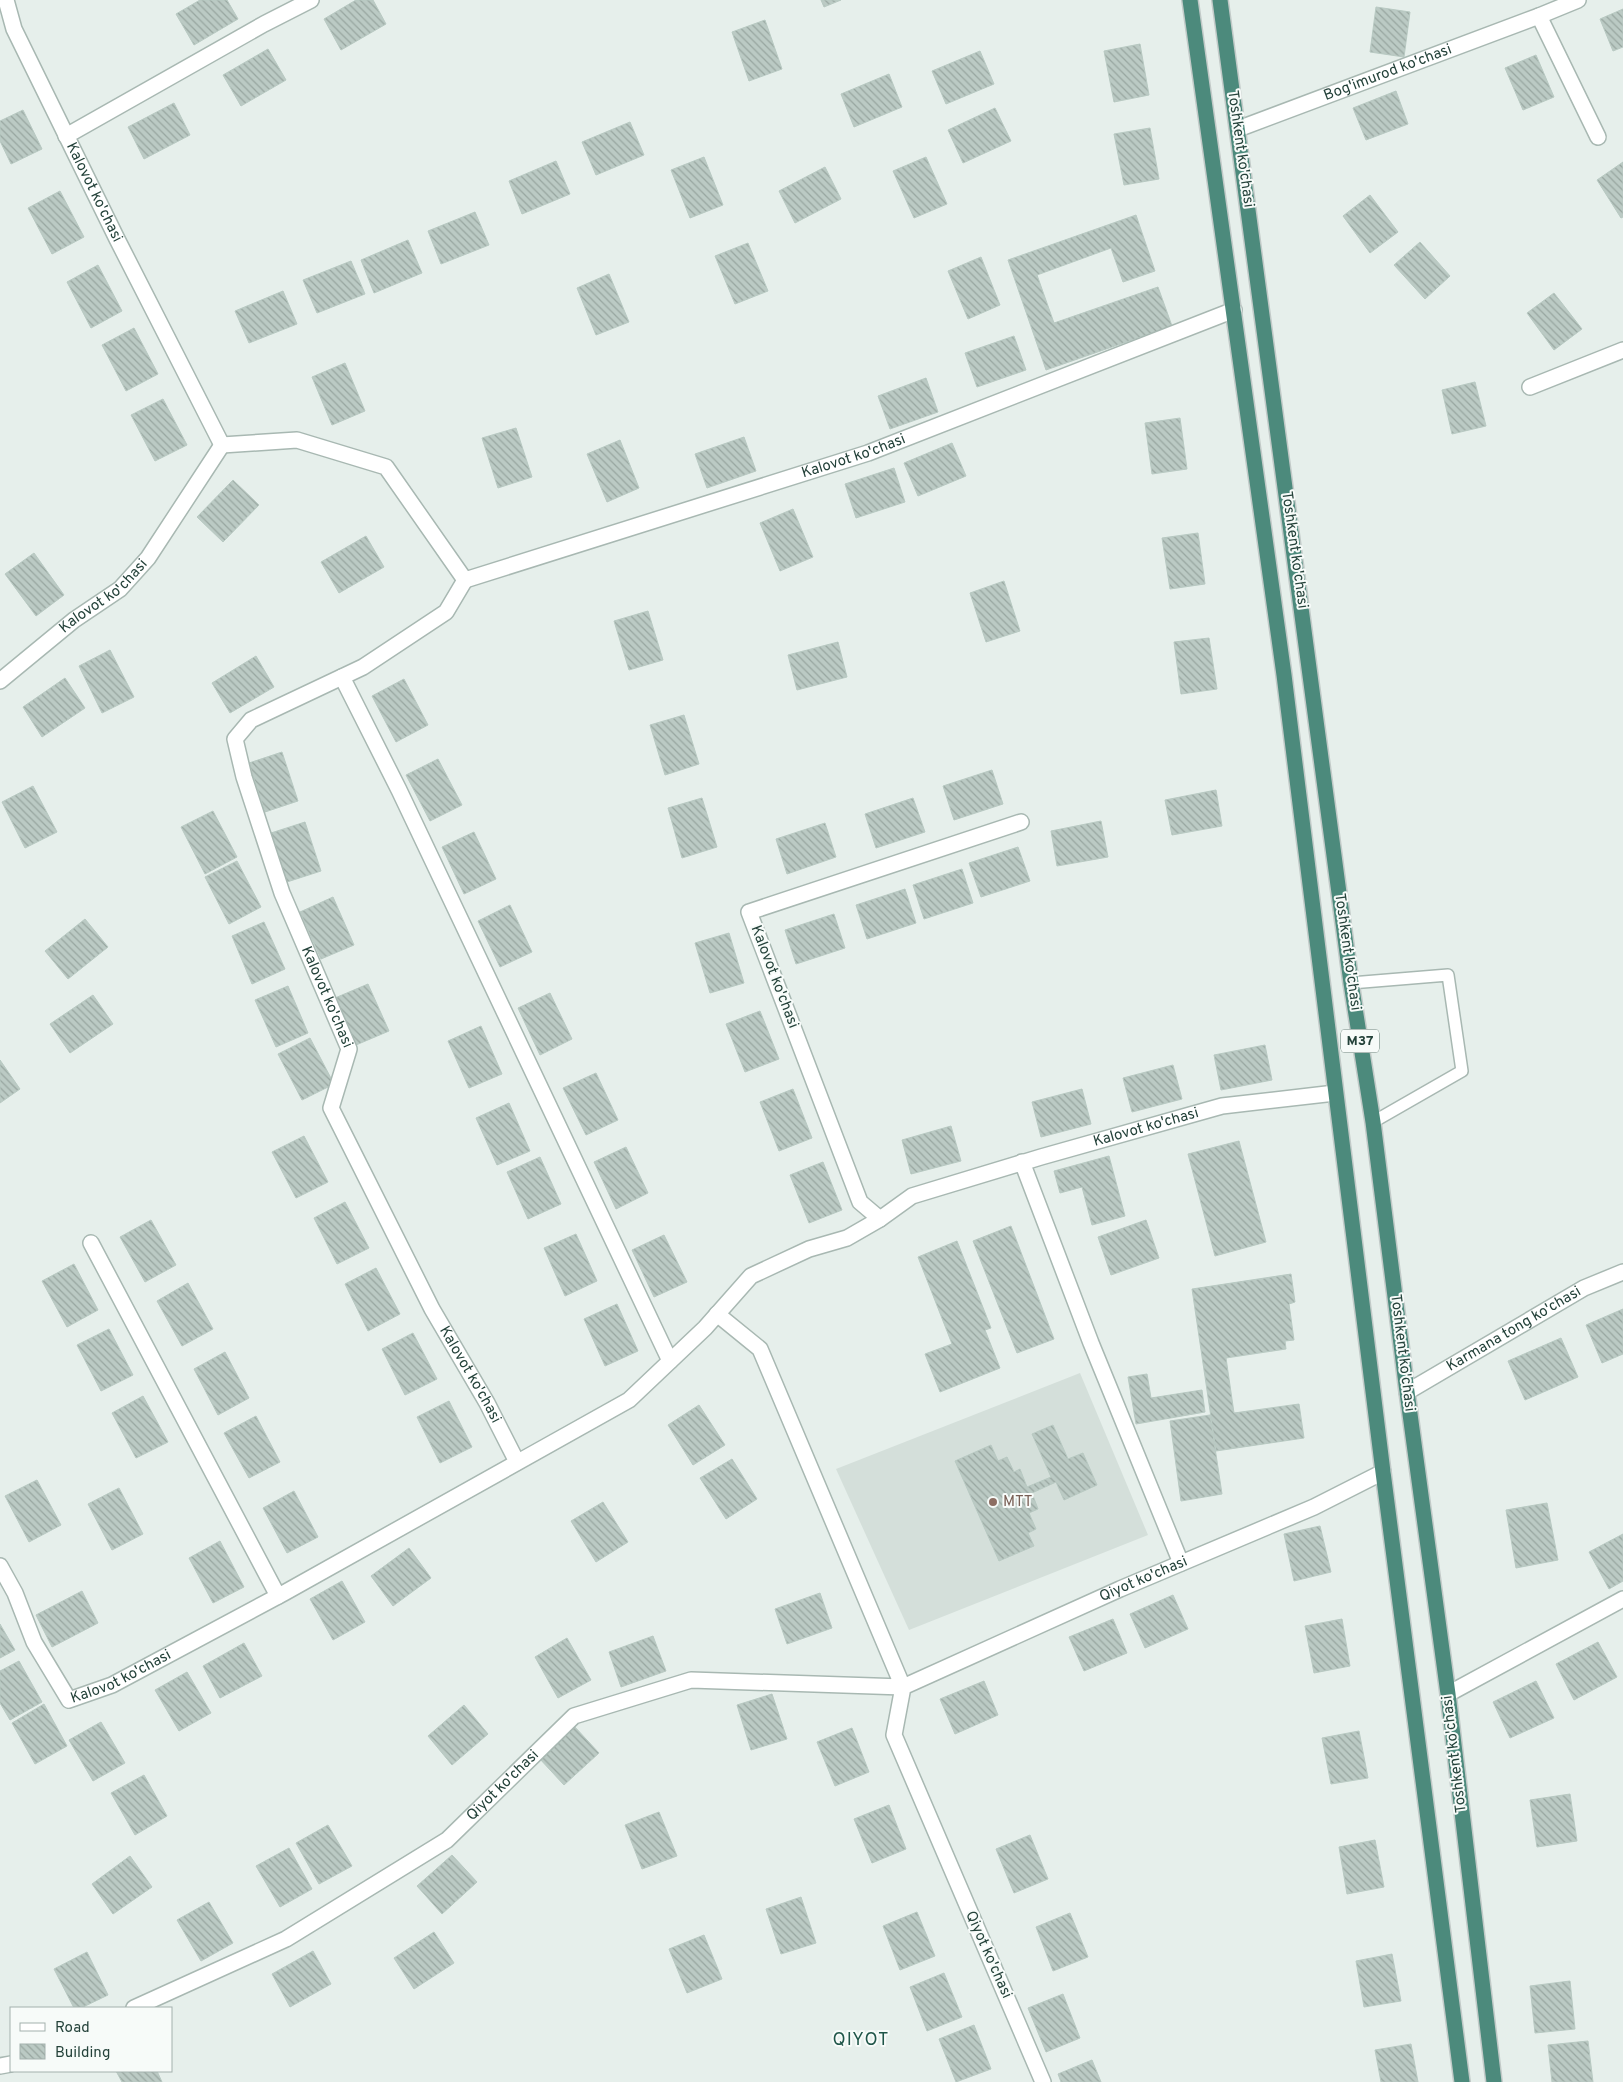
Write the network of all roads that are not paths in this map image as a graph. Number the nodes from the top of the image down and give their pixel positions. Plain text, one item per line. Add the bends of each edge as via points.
1 (6, 0) edge
2 (311, 0) edge
3 (1190, 0) edge
4 (1220, 0) edge
5 (1578, 0) edge
6 (1539, 16) junction
7 (1238, 129) junction
8 (66, 136) junction
9 (1598, 137) dead end
10 (1234, 310) junction
11 (1623, 350) edge
12 (1530, 387) dead end
13 (222, 445) junction
14 (465, 580) junction
15 (342, 677) junction
16 (0, 681) edge
17 (1021, 822) dead end
18 (1351, 983) junction
19 (1336, 1093) junction
20 (1373, 1122) junction
21 (1022, 1162) junction
22 (880, 1219) junction
23 (91, 1243) dead end
24 (1623, 1272) edge
25 (717, 1314) junction
26 (670, 1361) junction
27 (1407, 1392) junction
28 (517, 1462) junction
29 (1383, 1472) junction
30 (1181, 1563) junction
31 (0, 1566) edge
32 (278, 1596) junction
33 (1623, 1599) edge
34 (903, 1687) junction
35 (1448, 1694) junction
36 (136, 2007) edge
37 (1043, 2082) edge
38 (1462, 2082) edge
39 (1494, 2082) edge

1 - 8 street via 14,29
2 - 8 street, Kalovot ko'chasi
3 - 10 highway, Toshkent ko'chasi / M37
4 - 7 highway, Toshkent ko'chasi / M37
5 - 6 street, Bog'imurod ko'chasi
6 - 7 street, Bog'imurod ko'chasi
6 - 9 street
7 - 18 highway, Toshkent ko'chasi / M37
8 - 13 street, Kalovot ko'chasi
10 - 14 street, Kalovot ko'chasi via 868,453
10 - 19 highway, Toshkent ko'chasi / M37 via 1283,666
11 - 12 street
13 - 14 street via 297,440 386,467
13 - 16 street, Kalovot ko'chasi via 148,558 120,589 74,620
14 - 15 street, Kalovot ko'chasi via 446,612 363,667
15 - 26 street via 399,790
15 - 28 street, Kalovot ko'chasi via 251,720 235,739 282,893 349,1049 330,1108 432,1309
17 - 22 street, Kalovot ko'chasi via 749,912 860,1202
18 - 20 highway, Toshkent ko'chasi / M37
18 - 20 lane via 1448,975 1462,1071
19 - 21 street, Kalovot ko'chasi via 1222,1106
19 - 29 highway, Toshkent ko'chasi / M37
20 - 27 highway, Toshkent ko'chasi / M37
21 - 22 street, Kalovot ko'chasi via 912,1196
21 - 30 street via 1091,1343
22 - 25 street, Kalovot ko'chasi via 847,1238 809,1249 751,1276
23 - 32 street
24 - 27 street, Karmana tong ko'chasi via 1584,1288
25 - 26 street, Kalovot ko'chasi
25 - 34 street via 760,1349
26 - 28 street, Kalovot ko'chasi via 629,1400
27 - 35 highway, Toshkent ko'chasi / M37
28 - 32 street, Kalovot ko'chasi
29 - 30 street, Qiyot ko'chasi via 1314,1507
29 - 38 highway, Toshkent ko'chasi / M37
30 - 34 street, Qiyot ko'chasi
31 - 32 street, Kalovot ko'chasi via 15,1593 34,1642 69,1700 112,1685
33 - 35 street
34 - 36 street, Qiyot ko'chasi via 691,1680 574,1716 447,1840 286,1939
34 - 37 street, Qiyot ko'chasi via 894,1735
35 - 39 highway, Toshkent ko'chasi / M37

